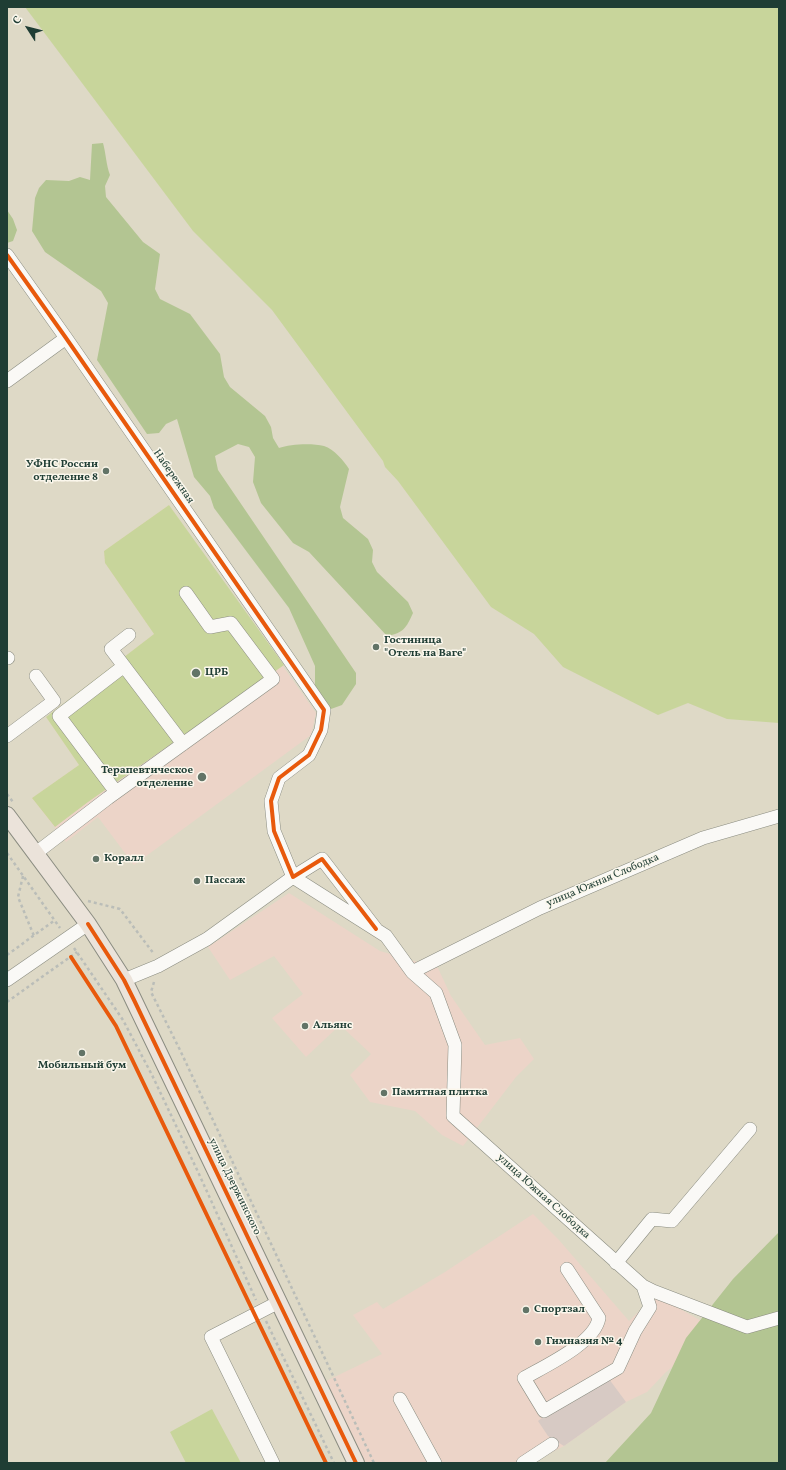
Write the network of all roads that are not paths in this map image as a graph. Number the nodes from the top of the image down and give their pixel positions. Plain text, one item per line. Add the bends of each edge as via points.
1 (7, 255) edge
2 (66, 338) junction
3 (7, 381) edge
4 (186, 593) dead end
5 (129, 635) dead end
6 (124, 666) junction
7 (36, 676) dead end
8 (7, 736) edge
9 (183, 744) junction
10 (116, 792) junction
11 (7, 815) edge
12 (779, 816) edge
13 (36, 853) junction
14 (293, 877) junction
15 (88, 924) junction
16 (376, 929) junction
17 (412, 972) junction
18 (7, 980) edge
19 (124, 980) junction
20 (750, 1129) dead end
21 (616, 1263) junction
22 (567, 1269) dead end
23 (644, 1286) junction
24 (279, 1302) junction
25 (779, 1318) edge
26 (400, 1399) dead end
27 (552, 1444) dead end
28 (273, 1463) edge
29 (356, 1463) edge
30 (435, 1463) edge
31 (523, 1463) edge

1 - 2 street, Набережная
2 - 3 street
2 - 14 street, Набережная via 324,710 321,730 309,755 279,778 272,801 274,831
4 - 9 street via 210,627 231,623 273,679
5 - 6 street via 111,649
6 - 9 street
6 - 10 street via 59,716
7 - 8 street via 54,701
9 - 10 street
10 - 13 street
11 - 13 main road, улица Дзержинского
12 - 17 street, улица Южная Слободка via 703,838 540,908
13 - 15 main road, улица Дзержинского
14 - 16 street, улица Южная Слободка
14 - 16 street via 322,859
14 - 19 street via 207,939 158,966
15 - 18 street
15 - 19 main road, улица Дзержинского
16 - 17 street, улица Южная Слободка via 386,936
17 - 21 street, улица Южная Слободка via 436,992 455,1045 453,1116
19 - 24 main road, улица Дзержинского
20 - 21 street via 672,1222 652,1219
21 - 23 street, улица Южная Слободка
22 - 23 street via 600,1318 598,1324 578,1347 524,1378 544,1411 618,1368 635,1331 650,1307
23 - 25 street, улица Южная Слободка via 747,1326
24 - 28 street via 211,1337
24 - 29 main road, улица Дзержинского
26 - 30 street
27 - 31 street

